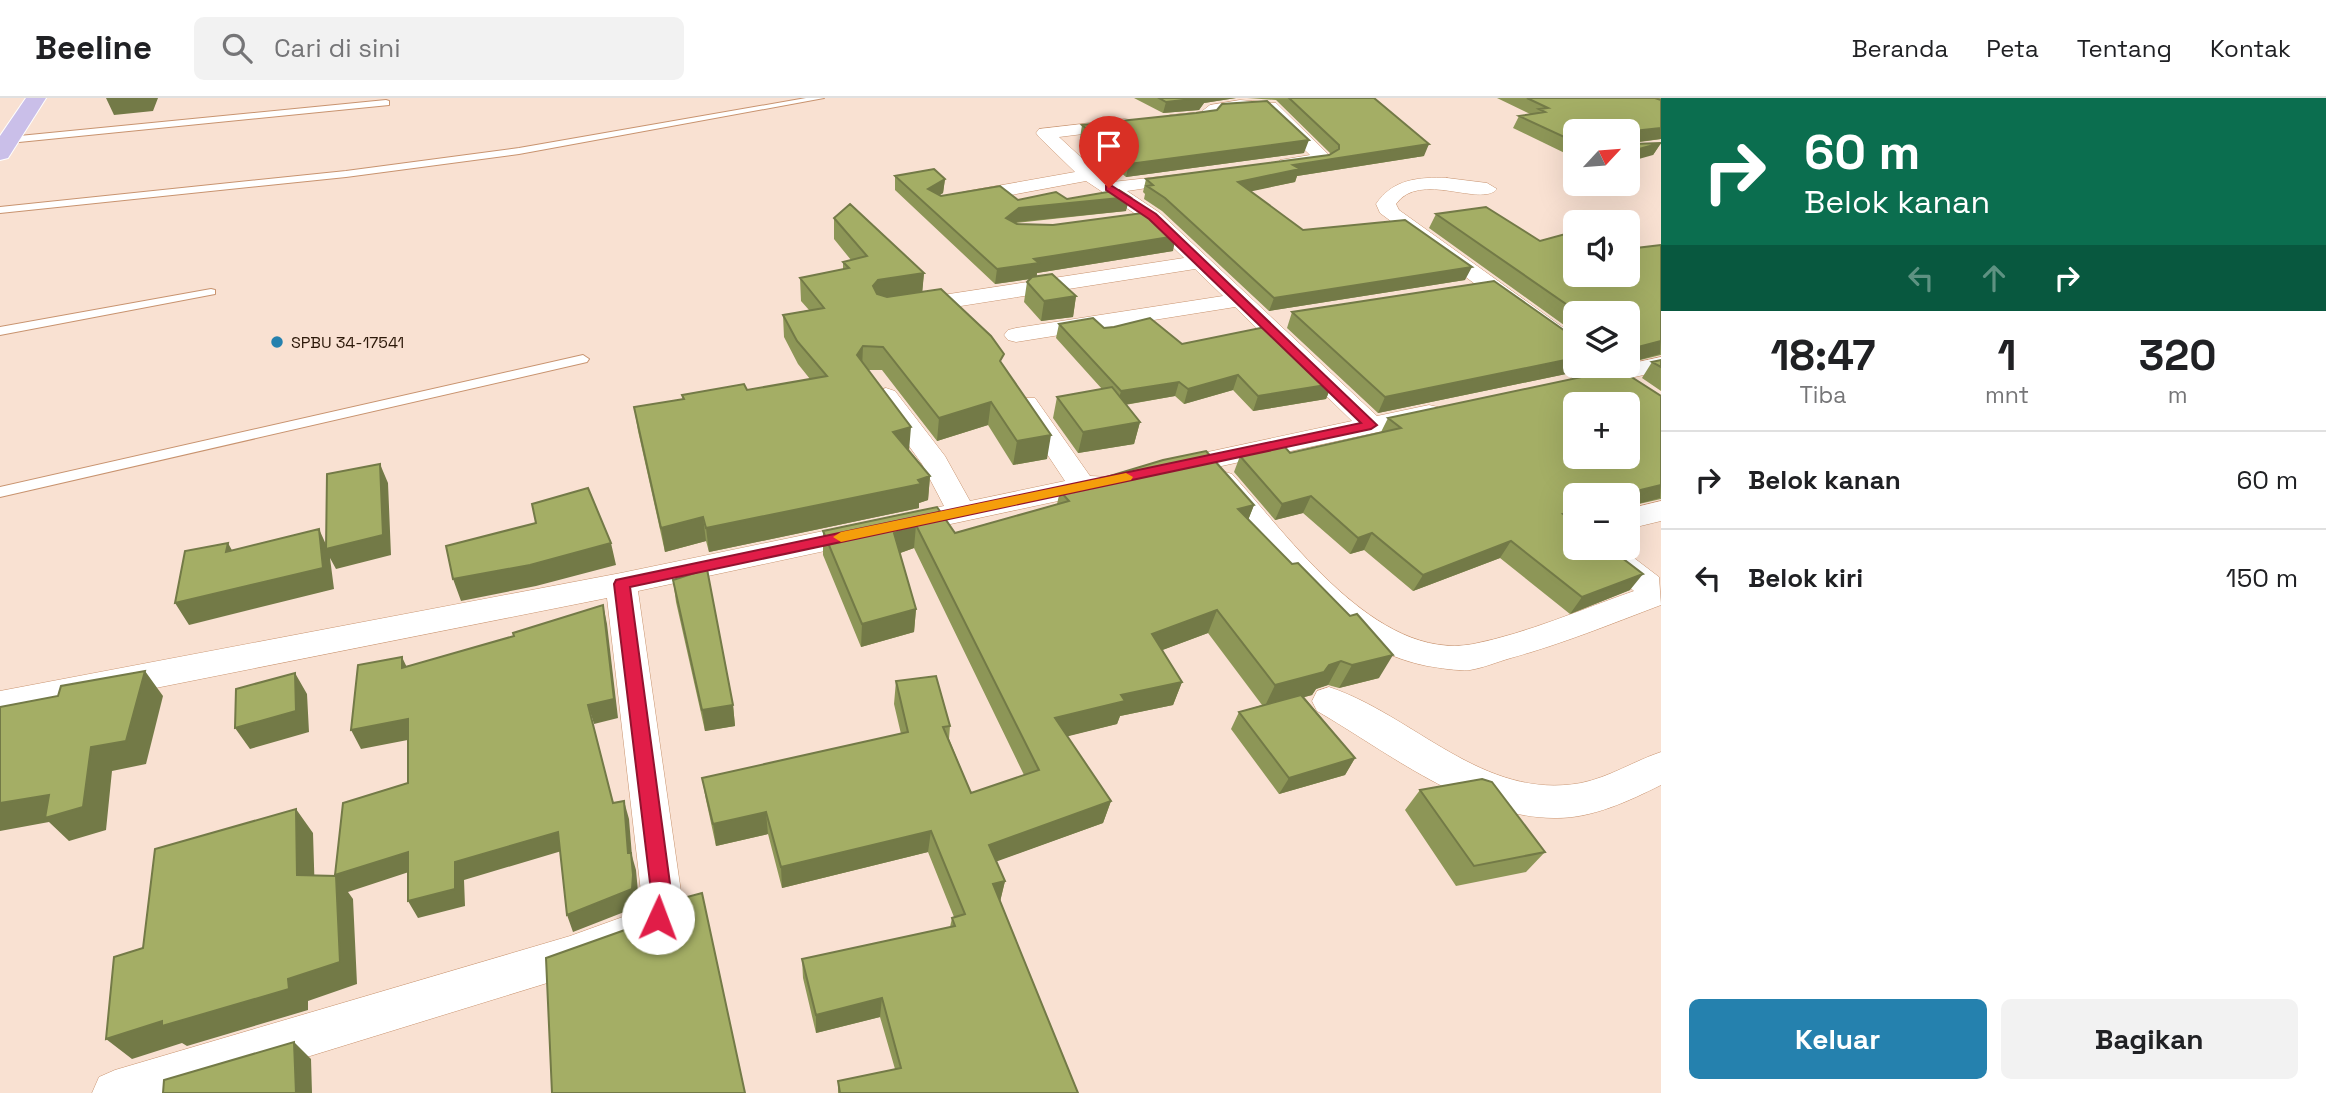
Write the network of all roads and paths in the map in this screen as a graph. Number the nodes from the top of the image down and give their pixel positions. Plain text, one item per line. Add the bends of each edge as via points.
1 (36, 98) edge
2 (820, 98) edge
3 (386, 103) dead end
4 (4, 146) edge
5 (1178, 166) edge
6 (1270, 166) edge
7 (1087, 174) junction
8 (1203, 175) edge
9 (1109, 188) junction
10 (1487, 189) dead end
11 (939, 202) edge
12 (0, 210) edge
13 (1153, 217) junction
14 (1128, 220) edge
15 (1199, 262) junction
16 (1492, 286) junction
17 (1465, 290) edge
18 (211, 292) dead end
19 (1239, 300) junction
20 (886, 310) edge
21 (1292, 318) edge
22 (1262, 322) junction
23 (0, 331) edge
24 (1016, 335) dead end
25 (1563, 337) edge
26 (583, 359) dead end
27 (1661, 364) edge
28 (1640, 366) edge
29 (871, 377) edge
30 (1583, 378) edge
31 (1619, 378) edge
32 (1012, 383) edge
33 (1559, 386) edge
34 (1642, 393) edge
35 (1451, 408) edge
36 (1371, 425) junction
37 (1205, 460) junction
38 (1083, 486) junction
39 (0, 492) edge
40 (1661, 511) edge
41 (961, 512) junction
42 (1640, 517) edge
43 (1616, 560) edge
44 (621, 584) junction
45 (1329, 701) dead end
46 (0, 705) edge
47 (1661, 767) edge
48 (115, 1093) edge

1 - 4 main road
2 - 12 lane via 519,151
3 - 4 lane
5 - 7 street
6 - 7 street via 1324,159 1270,107 1262,105 1210,110 1204,116 1045,132
7 - 9 street
7 - 11 street
8 - 9 street
9 - 13 street
10 - 16 street via 1426,184 1399,191 1386,204 1390,213
13 - 14 street
13 - 15 street
15 - 19 street
15 - 20 street
16 - 17 street
16 - 25 street
18 - 23 lane
19 - 22 street
19 - 24 street
21 - 22 street
22 - 36 street
26 - 39 lane
27 - 28 street
29 - 41 street via 935,462
30 - 33 street
31 - 34 street
32 - 38 street
35 - 36 street
36 - 37 street
37 - 38 street
37 - 43 street via 1335,607 1393,644 1431,654 1471,657 1650,597 1648,585
38 - 41 street
40 - 42 street
41 - 44 street
44 - 46 street
44 - 48 street via 661,891 658,918 645,929 570,956
45 - 47 street via 1448,771 1511,796 1553,803 1594,797

